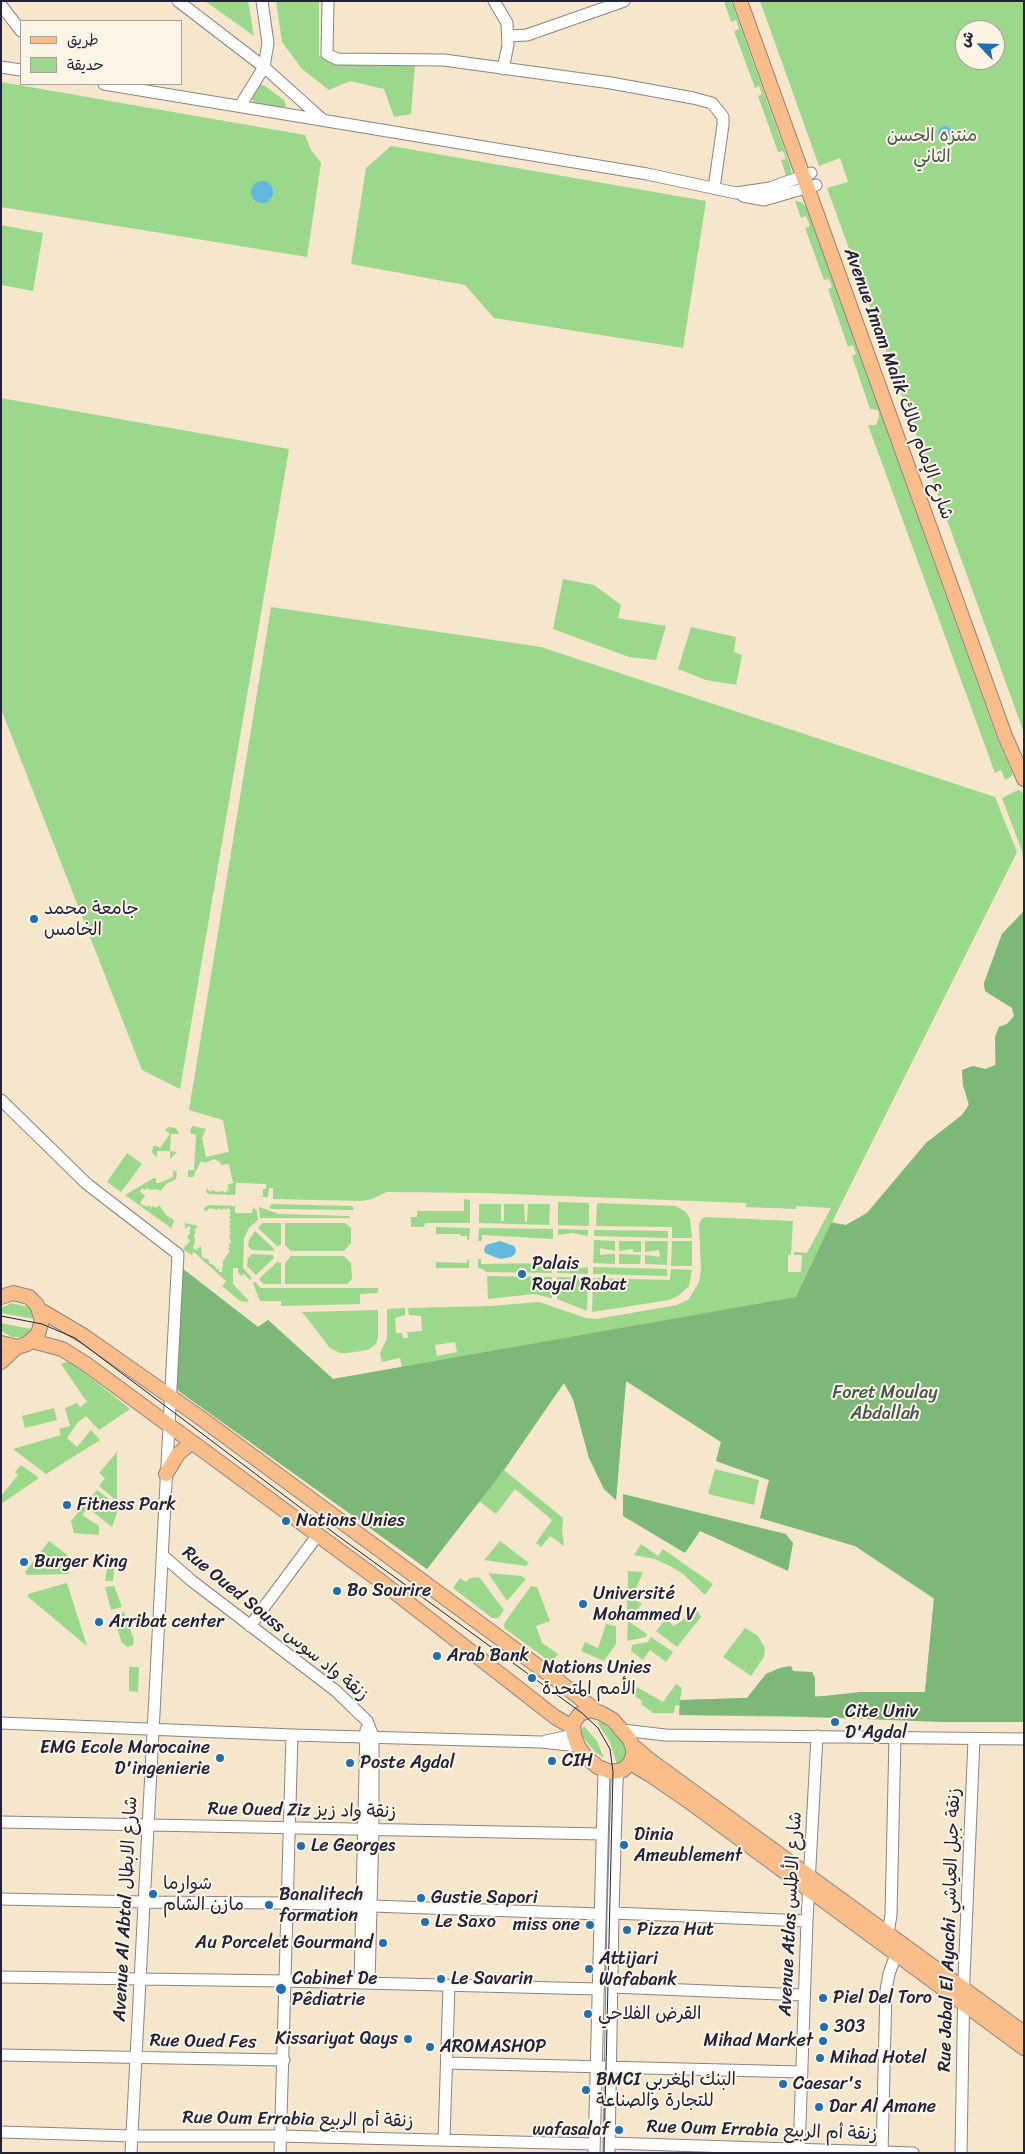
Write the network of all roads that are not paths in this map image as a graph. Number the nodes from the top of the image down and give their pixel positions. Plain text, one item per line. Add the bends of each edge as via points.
1 (178, 1) edge
2 (262, 1) edge
3 (328, 1) edge
4 (494, 1) edge
5 (624, 1) edge
6 (740, 1) edge
7 (749, 1) edge
8 (1, 5) edge
9 (601, 5) edge
10 (20, 30) edge
11 (509, 36) junction
12 (1, 67) edge
13 (264, 67) junction
14 (503, 69) junction
15 (20, 70) edge
16 (110, 85) edge
17 (240, 106) junction
18 (323, 120) junction
19 (809, 180) junction
20 (714, 188) junction
21 (1024, 757) edge
22 (1024, 779) edge
23 (1, 1100) edge
24 (3, 1292) edge
25 (40, 1310) junction
26 (32, 1341) junction
27 (1, 1343) edge
28 (17, 1347) junction
29 (1, 1362) edge
30 (170, 1397) junction
31 (169, 1426) junction
32 (192, 1442) junction
33 (166, 1474) junction
34 (318, 1536) junction
35 (162, 1555) junction
36 (250, 1626) junction
37 (595, 1710) junction
38 (1, 1724) edge
39 (153, 1729) junction
40 (292, 1735) junction
41 (369, 1736) junction
42 (575, 1736) junction
43 (817, 1736) junction
44 (629, 1738) junction
45 (895, 1738) junction
46 (974, 1739) junction
47 (1024, 1739) edge
48 (624, 1767) junction
49 (604, 1770) junction
50 (1, 1822) edge
51 (148, 1826) junction
52 (289, 1829) junction
53 (368, 1830) junction
54 (602, 1834) junction
55 (809, 1884) junction
56 (1, 1899) edge
57 (144, 1902) junction
58 (286, 1903) junction
59 (366, 1906) junction
60 (613, 1913) junction
61 (599, 1914) junction
62 (807, 1922) junction
63 (890, 1945) junction
64 (1, 1977) edge
65 (140, 1980) junction
66 (285, 1981) junction
67 (364, 1983) junction
68 (449, 1986) junction
69 (612, 1987) junction
70 (597, 1989) junction
71 (964, 1989) junction
72 (804, 1995) junction
73 (964, 2005) junction
74 (1024, 2033) edge
75 (1024, 2048) edge
76 (1, 2055) edge
77 (136, 2059) junction
78 (284, 2060) junction
79 (446, 2063) junction
80 (595, 2066) junction
81 (610, 2068) junction
82 (802, 2072) junction
83 (1, 2132) edge
84 (132, 2136) junction
85 (280, 2136) junction
86 (444, 2140) junction
87 (609, 2148) edge
88 (594, 2149) edge
89 (799, 2151) edge
90 (882, 2152) edge
91 (131, 2153) edge
92 (280, 2153) edge
93 (913, 2153) edge
94 (962, 2153) edge

1 - 13 street
2 - 13 street via 268,43
3 - 14 street via 327,54 333,58 444,60
4 - 11 street via 505,16
5 - 9 street
6 - 19 main road, Avenue Imam Malik شارع الإمام مالك
7 - 19 main road, Avenue Imam Malik شارع الإمام مالك
8 - 10 street
9 - 11 street via 527,35
11 - 14 street
12 - 15 street
13 - 17 street
13 - 18 street
14 - 20 street via 611,83 712,104 722,117 723,126
16 - 17 street
17 - 18 street
18 - 20 street
19 - 20 street via 764,200
19 - 21 main road, Avenue Imam Malik شارع الإمام مالك
19 - 22 main road, Avenue Imam Malik شارع الإمام مالك via 1005,736
23 - 30 street, Avenue Al Abtal شارع الابطال via 87,1184 178,1254
24 - 25 main road via 29,1297
25 - 26 main road via 42,1324
25 - 30 main road via 84,1336
26 - 28 main road
26 - 31 main road via 56,1346 78,1357
27 - 28 main road
28 - 29 main road
30 - 31 street, Avenue Al Abtal شارع الابطال
30 - 37 main road
31 - 32 main road
31 - 33 street, Avenue Al Abtal شارع الابطال
32 - 33 main road via 178,1454
32 - 34 main road
33 - 35 street, Avenue Al Abtal شارع الابطال
34 - 36 street
34 - 42 main road via 555,1717
35 - 36 street, Rue Oued Souss زنقة واد سوس
35 - 39 street, Avenue Al Abtal شارع الابطال
36 - 41 street, Rue Oued Souss زنقة واد سوس via 336,1691 367,1721
37 - 42 main road via 580,1714
37 - 44 main road via 607,1716
38 - 39 street
39 - 40 street
39 - 51 street, Avenue Al Abtal شارع الابطال
40 - 41 street
40 - 52 street
41 - 42 street via 545,1742
41 - 53 street
42 - 49 main road via 591,1762
43 - 44 street via 665,1735
43 - 45 street
43 - 55 street, Avenue Atlas شارع الأطلس
44 - 48 main road via 633,1756
44 - 55 main road via 651,1761
45 - 46 street
45 - 63 street
46 - 47 street
46 - 71 street, Rue Jabal El Ayachi زنقة جبل العياشي
48 - 49 main road
48 - 55 main road via 649,1774
48 - 60 street via 617,1781
49 - 54 street
50 - 51 street, Rue Oued Ziz زنقة واد زيز
51 - 52 street, Rue Oued Ziz زنقة واد زيز
51 - 57 street, Avenue Al Abtal شارع الابطال
52 - 53 street, Rue Oued Ziz زنقة واد زيز
52 - 58 street
53 - 54 street, Rue Oued Ziz زنقة واد زيز
53 - 59 street
54 - 61 street
55 - 62 street, Avenue Atlas شارع الأطلس
55 - 63 main road
56 - 57 street
57 - 58 street
57 - 65 street, Avenue Al Abtal شارع الابطال
58 - 59 street
58 - 66 street
59 - 61 street
59 - 67 street
60 - 62 street
60 - 69 street
61 - 70 street
62 - 72 street, Avenue Atlas شارع الأطلس
63 - 71 main road
63 - 73 main road
63 - 90 street
64 - 65 street
65 - 66 street
65 - 77 street, Avenue Al Abtal شارع الابطال
66 - 67 street
66 - 78 street
67 - 68 street
68 - 70 street
68 - 79 street
69 - 72 street
69 - 81 street
70 - 80 street
71 - 73 street, Rue Jabal El Ayachi زنقة جبل العياشي
71 - 74 main road
72 - 82 street, Avenue Atlas شارع الأطلس
73 - 75 main road
73 - 94 street, Rue Jabal El Ayachi زنقة جبل العياشي
76 - 77 street, Rue Oued Fes
77 - 78 street, Rue Oued Fes
77 - 84 street, Avenue Al Abtal شارع الابطال
78 - 85 street
79 - 80 street
79 - 86 street
80 - 81 street
80 - 88 street
81 - 82 street
81 - 87 street
82 - 89 street, Avenue Atlas شارع الأطلس
83 - 84 street, Rue Oum Errabia زنقة أم الربيع
84 - 85 street, Rue Oum Errabia زنقة أم الربيع
84 - 91 street, Avenue Al Abtal شارع الابطال
85 - 86 street, Rue Oum Errabia زنقة أم الربيع
85 - 92 street
86 - 88 street, Rue Oum Errabia زنقة أم الربيع
87 - 89 street, Rue Oum Errabia زنقة أم الربيع
89 - 90 street, Rue Oum Errabia زنقة أم الربيع
90 - 93 street, Rue Oum Errabia زنقة أم الربيع

